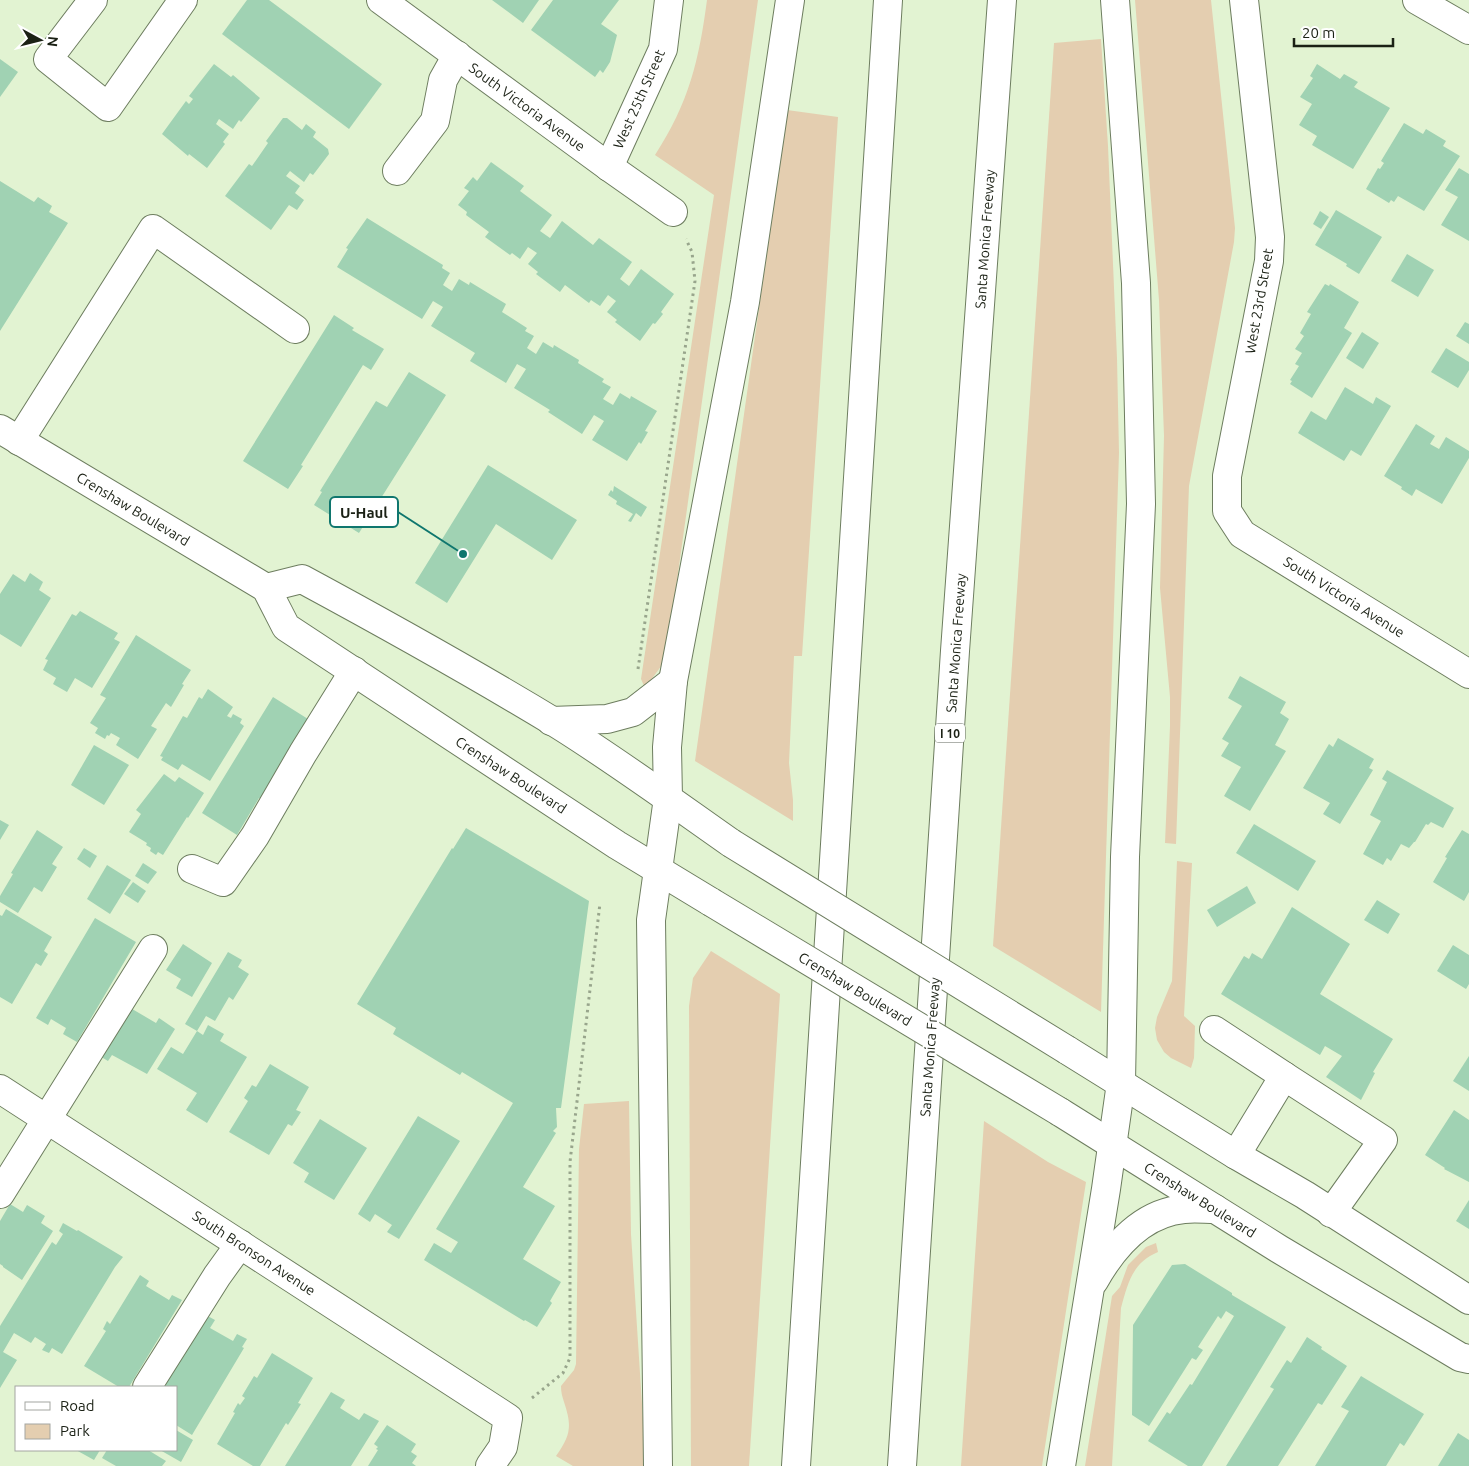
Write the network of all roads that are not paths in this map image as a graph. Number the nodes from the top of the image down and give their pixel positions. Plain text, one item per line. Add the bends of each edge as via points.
1 (93, 0) edge
2 (183, 0) edge
3 (382, 0) edge
4 (669, 0) edge
5 (790, 0) edge
6 (888, 0) edge
7 (1002, 0) edge
8 (1115, 0) edge
9 (1244, 0) edge
10 (1416, 0) edge
11 (1469, 30) edge
12 (456, 55) junction
13 (609, 167) junction
14 (397, 171) dead end
15 (673, 212) road end
16 (295, 329) dead end
17 (9, 435) edge
18 (1227, 511) joint
19 (266, 588) junction
20 (354, 671) junction
21 (1469, 674) edge
22 (673, 681) junction
23 (551, 721) junction
24 (668, 798) junction
25 (658, 868) junction
26 (192, 869) dead end
27 (153, 949) dead end
28 (1214, 1030) dead end
29 (1284, 1076) junction
30 (1121, 1083) junction
31 (0, 1089) edge
32 (46, 1119) junction
33 (1112, 1144) junction
34 (1236, 1155) junction
35 (0, 1194) edge
36 (1215, 1209) junction
37 (1331, 1213) junction
38 (240, 1244) junction
39 (1089, 1291) junction
40 (1469, 1300) edge
41 (1469, 1359) edge
42 (148, 1386) edge
43 (490, 1466) edge
44 (658, 1466) edge
45 (796, 1466) edge
46 (902, 1466) edge
47 (1061, 1466) edge

1 - 2 main road via 48,59 108,107
3 - 12 main road, South Victoria Avenue
4 - 13 main road, West 25th Street via 663,49
5 - 22 main road via 745,302
6 - 45 main road
7 - 46 main road, Santa Monica Freeway / I 10
8 - 30 main road via 1136,283 1140,504
9 - 18 main road, West 23rd Street via 1270,237 1227,476
10 - 11 main road
12 - 13 main road, South Victoria Avenue
12 - 14 main road via 443,80 435,121
13 - 15 main road, South Victoria Avenue
16 - 17 main road via 153,229
17 - 19 main road, Crenshaw Boulevard
18 - 21 main road, South Victoria Avenue via 1242,534
19 - 20 main road, Crenshaw Boulevard via 286,627
19 - 23 main road via 302,579 423,645
20 - 25 main road, Crenshaw Boulevard via 617,845
20 - 26 main road via 255,836 223,882
22 - 23 main road via 633,712 607,719
22 - 24 main road via 667,747
23 - 24 main road
24 - 25 main road
24 - 30 main road, bridge via 731,843
25 - 33 main road, Crenshaw Boulevard, bridge
25 - 44 main road via 651,920
27 - 32 main road
28 - 29 main road
29 - 34 main road
29 - 37 main road via 1383,1140
30 - 33 main road
30 - 34 main road
31 - 32 main road, South Bronson Avenue
32 - 35 main road
32 - 38 main road, South Bronson Avenue
33 - 36 main road, Crenshaw Boulevard
33 - 39 main road
34 - 37 main road
36 - 39 main road via 1183,1209 1162,1214 1140,1226 1122,1240 1106,1260
36 - 41 main road, Crenshaw Boulevard via 1460,1357
37 - 40 main road
38 - 42 main road
38 - 43 main road, South Bronson Avenue via 508,1418 503,1447
39 - 47 main road

